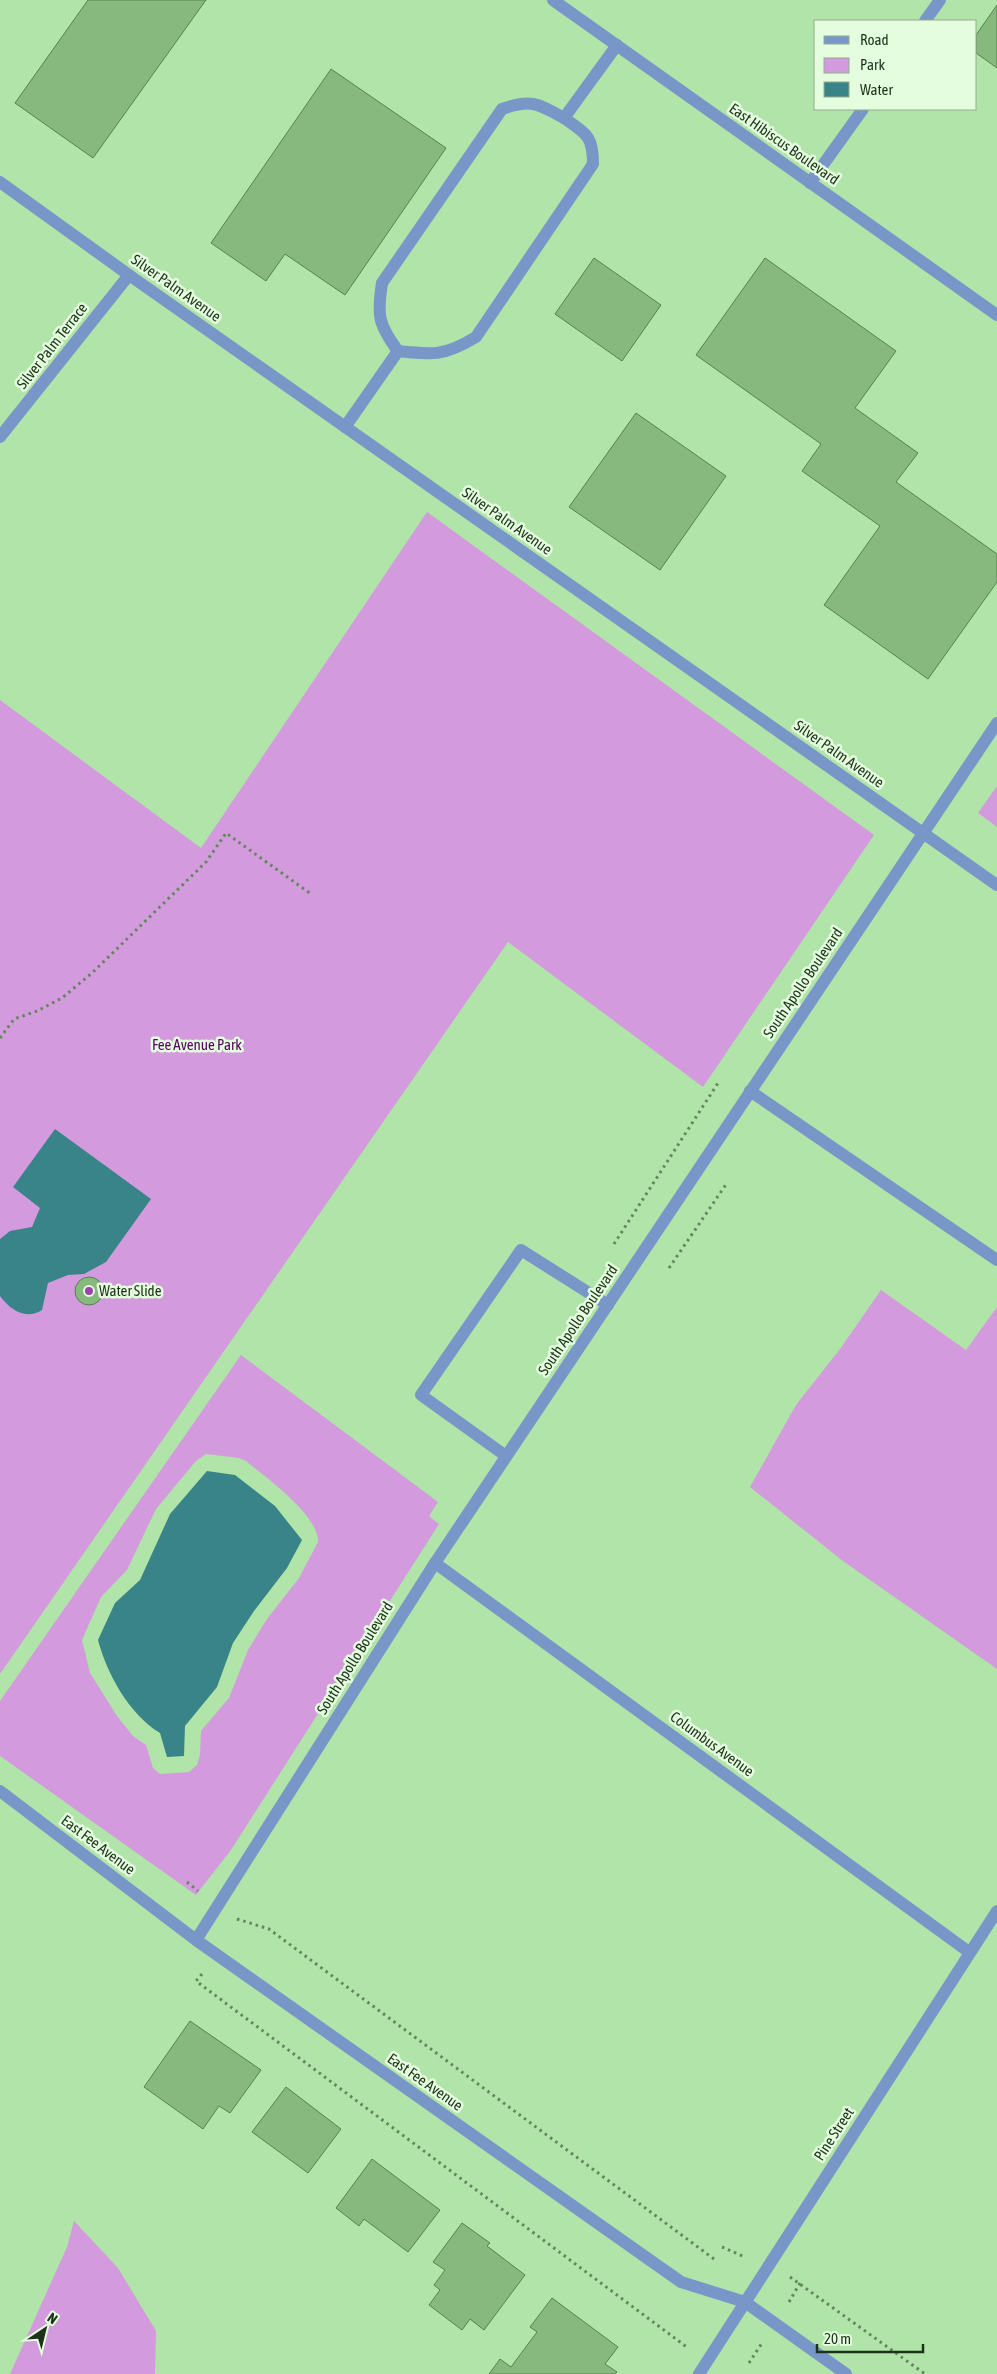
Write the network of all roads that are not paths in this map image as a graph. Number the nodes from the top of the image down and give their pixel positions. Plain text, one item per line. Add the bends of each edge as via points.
1 (553, 0) edge
2 (940, 0) edge
3 (926, 20) edge
4 (617, 45) junction
5 (862, 110) edge
6 (564, 118) junction
7 (0, 182) edge
8 (810, 183) junction
9 (129, 275) junction
10 (997, 315) edge
11 (398, 351) junction
12 (345, 427) junction
13 (0, 437) edge
14 (997, 723) edge
15 (923, 833) junction
16 (997, 885) edge
17 (750, 1091) junction
18 (997, 1260) edge
19 (608, 1305) junction
20 (506, 1456) junction
21 (435, 1562) junction
22 (0, 1791) edge
23 (997, 1911) edge
24 (196, 1940) junction
25 (970, 1952) junction
26 (746, 2302) junction
27 (699, 2374) edge
28 (846, 2374) edge

1 - 4 street, East Hibiscus Boulevard
2 - 3 street
4 - 6 street
4 - 8 street, East Hibiscus Boulevard
5 - 8 street
6 - 11 street via 588,136 593,164 476,338 456,349 430,355
6 - 11 street via 543,106 522,102 502,109 382,283 378,306 383,331
7 - 9 street, Silver Palm Avenue
8 - 10 street, East Hibiscus Boulevard
9 - 12 street, Silver Palm Avenue
9 - 13 street, Silver Palm Terrace
11 - 12 street
12 - 15 street, Silver Palm Avenue
14 - 15 street, South Apollo Boulevard
15 - 16 street, Silver Palm Avenue
15 - 17 street, South Apollo Boulevard
17 - 18 street
17 - 19 street, South Apollo Boulevard
19 - 20 street, South Apollo Boulevard
19 - 20 street via 521,1250 421,1396
20 - 21 street, South Apollo Boulevard
21 - 24 street, South Apollo Boulevard
21 - 25 street, Columbus Avenue
22 - 24 street, East Fee Avenue
23 - 25 street, Pine Street
24 - 26 street, East Fee Avenue via 681,2282
25 - 26 street, Pine Street
26 - 27 street, Pine Street
26 - 28 street, East Fee Avenue

